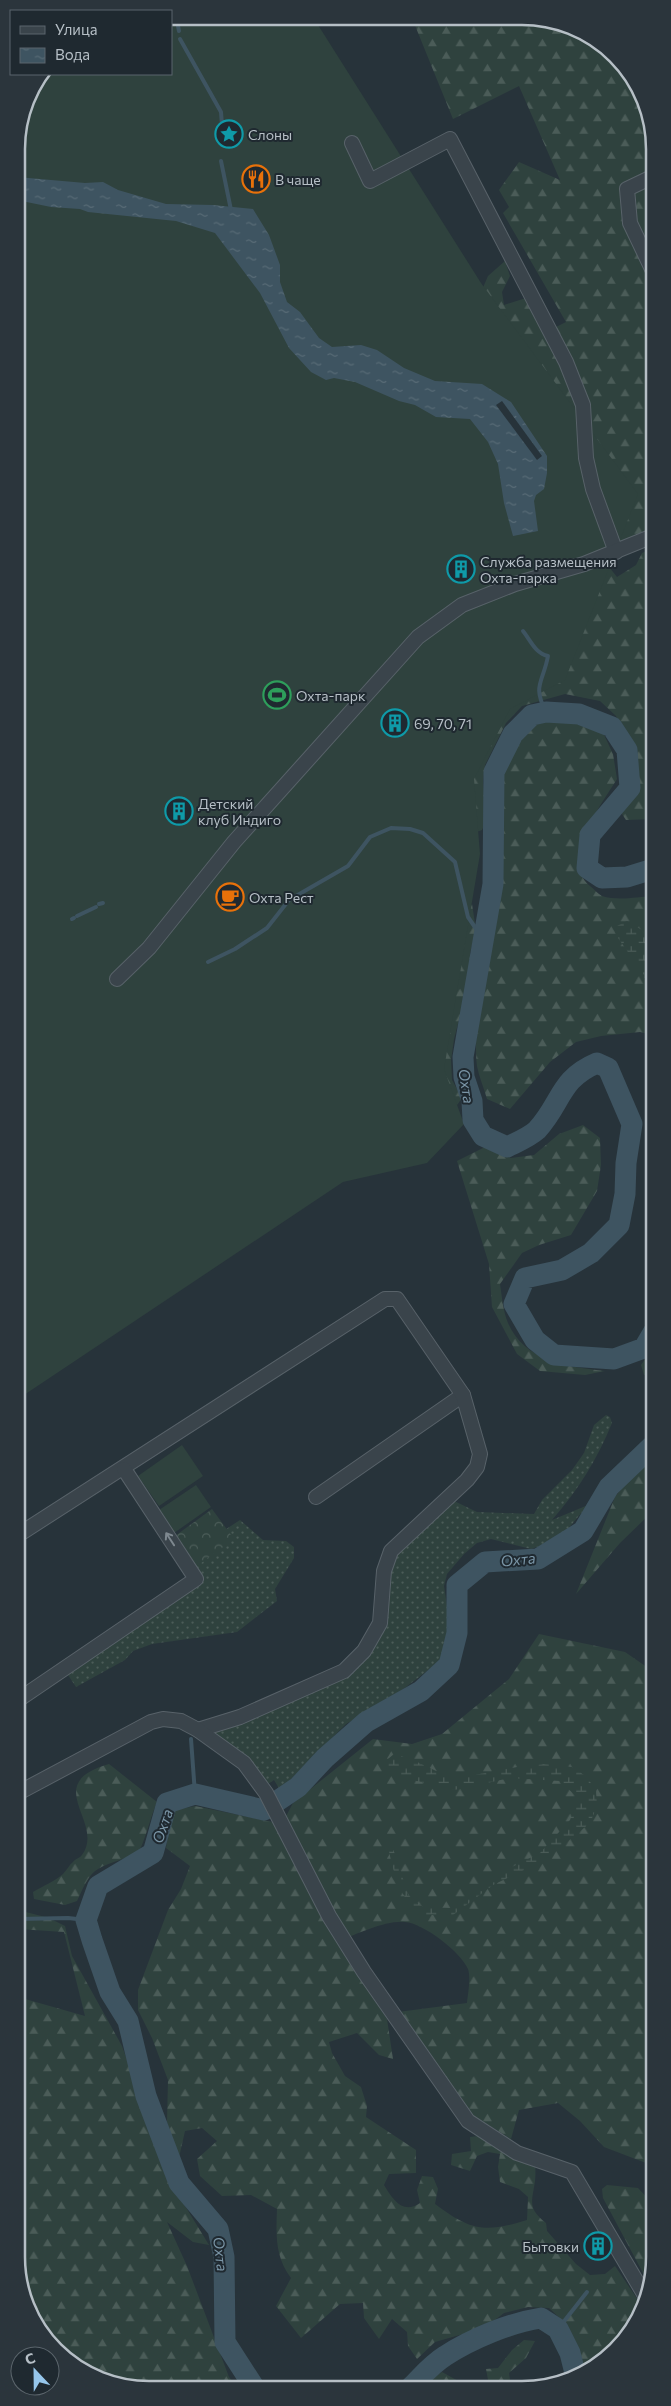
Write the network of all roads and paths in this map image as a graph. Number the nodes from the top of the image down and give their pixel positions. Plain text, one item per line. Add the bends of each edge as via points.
1 (352, 143) dead end
2 (646, 180) edge
3 (646, 256) edge
4 (646, 539) edge
5 (616, 552) junction
6 (117, 979) dead end
7 (463, 1395) junction
8 (124, 1469) junction
9 (316, 1497) dead end
10 (25, 1531) edge
11 (25, 1695) edge
12 (198, 1730) junction
13 (25, 1789) edge
14 (641, 2289) edge

1 - 5 street via 370,181 450,140 566,362 584,405 586,458 593,489
2 - 3 street via 627,189 630,223
4 - 5 street
5 - 6 street via 462,604 418,637 234,842 149,948
7 - 8 street via 398,1299 386,1299
7 - 9 street
7 - 12 street via 480,1454 477,1467 391,1551 384,1571 380,1623 364,1651 344,1671 240,1717
8 - 10 street
11 -> 8 street via 196,1579
12 - 13 street via 181,1721 163,1719 151,1722
12 - 14 street via 244,1763 266,1793 334,1924 468,2121 517,2153 572,2172

